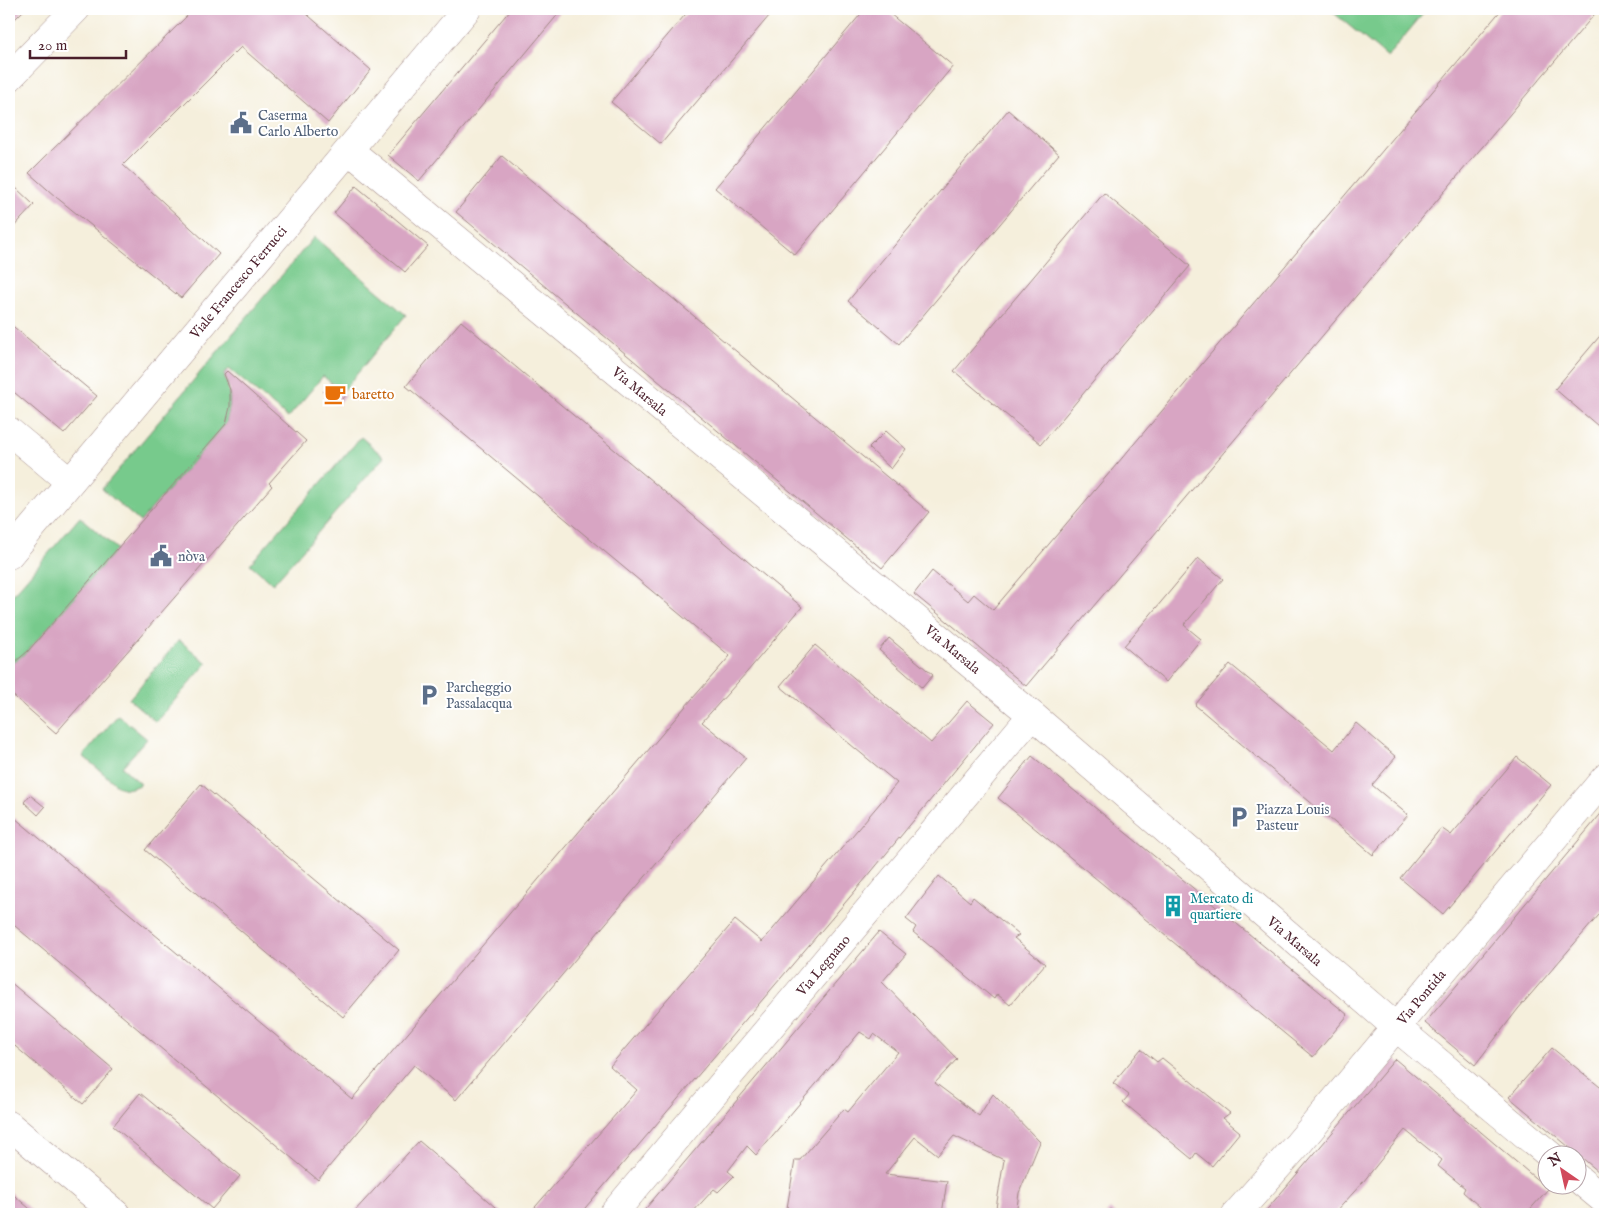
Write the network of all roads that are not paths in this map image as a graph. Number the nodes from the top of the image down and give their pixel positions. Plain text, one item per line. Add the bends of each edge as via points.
1 (76, 9) edge
2 (467, 9) edge
3 (9, 78) edge
4 (349, 150) junction
5 (9, 430) edge
6 (70, 482) junction
7 (9, 555) edge
8 (1032, 715) junction
9 (1605, 778) edge
10 (1396, 1027) junction
11 (9, 1125) edge
12 (1539, 1146) edge
13 (1586, 1185) edge
14 (1605, 1201) edge
15 (110, 1212) edge
16 (613, 1214) edge
17 (1236, 1214) edge

1 - 3 street
2 - 4 street, Viale Francesco Ferrucci
4 - 6 street, Viale Francesco Ferrucci
4 - 8 street, Via Marsala
5 - 6 street
6 - 7 street, Viale Francesco Ferrucci
8 - 10 street, Via Marsala
8 - 16 street, Via Legnano
9 - 10 street, Via Pontida
10 - 12 street, Via Marsala
10 - 17 street, Via Pontida
11 - 15 street
13 - 14 street

